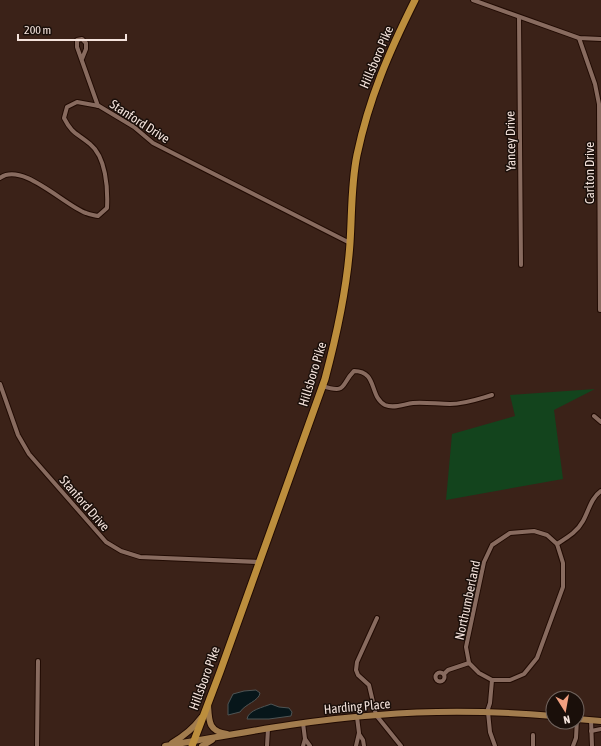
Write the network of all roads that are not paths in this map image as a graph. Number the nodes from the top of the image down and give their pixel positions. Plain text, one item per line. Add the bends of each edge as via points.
1 (415, 0) edge
2 (472, 0) edge
3 (519, 17) junction
4 (579, 38) junction
5 (601, 39) edge
6 (82, 59) dead end
7 (98, 106) junction
8 (0, 178) edge
9 (350, 243) junction
10 (521, 265) dead end
11 (600, 310) edge
12 (0, 384) edge
13 (322, 386) junction
14 (492, 395) dead end
15 (594, 416) dead end
16 (601, 422) edge
17 (601, 491) edge
18 (557, 544) junction
19 (259, 562) junction
20 (377, 618) dead end
21 (38, 661) dead end
22 (469, 663) junction
23 (444, 674) dead end
24 (492, 680) junction
25 (208, 703) junction
26 (488, 712) junction
27 (204, 714) junction
28 (376, 715) junction
29 (545, 716) edge
30 (357, 717) junction
31 (585, 720) edge
32 (591, 720) junction
33 (601, 721) edge
34 (303, 723) junction
35 (268, 729) junction
36 (601, 729) edge
37 (576, 730) edge
38 (591, 731) junction
39 (359, 734) junction
40 (231, 735) junction
41 (533, 735) dead end
42 (218, 737) junction
43 (305, 739) junction
44 (193, 744) edge
45 (38, 746) edge
46 (166, 746) edge
47 (202, 746) edge
48 (267, 746) edge
49 (303, 746) edge
50 (310, 746) edge
51 (356, 746) edge
52 (364, 746) edge
53 (401, 746) edge
54 (495, 746) edge
55 (532, 746) edge
56 (573, 746) edge
57 (592, 746) edge

1 - 9 main road, Hillsboro Pike via 378,77 366,119 353,178
2 - 3 street
3 - 4 street
3 - 10 street, Yancey Drive
4 - 5 street
4 - 11 street, Carlton Drive via 599,104
6 - 7 street
7 - 8 street, Stanford Drive via 77,102 67,108 64,118 70,129 99,153 108,196 107,208 98,216 85,213 18,174
7 - 9 street, Stanford Drive via 134,127 153,143
9 - 13 main road, Hillsboro Pike via 338,331
12 - 19 street, Stanford Drive via 18,435 29,454 106,542 121,551 140,557
13 - 14 street via 334,390 341,388 346,385 354,371 360,371 366,373 370,379 379,400 390,406 462,403
13 - 19 main road, Hillsboro Pike
15 - 16 street
17 - 18 street via 595,495 575,533
18 - 22 street, Northumberland via 547,535 534,531 510,533 492,545 484,562 466,647
18 - 24 street via 563,563 563,587 538,658 524,674 510,680
19 - 25 main road, Hillsboro Pike
20 - 28 street via 357,662 356,670 369,685
21 - 45 street
22 - 23 street via 448,670
22 - 24 street via 479,673
24 - 26 street
25 - 27 main road, Hillsboro Pike
25 - 40 main road via 211,725 216,732
26 - 28 main road, Harding Place
26 - 29 main road, Harding Place
26 - 54 street via 490,732
27 - 44 main road, Hillsboro Pike
27 - 46 main road via 185,735
28 - 30 main road, Harding Place
28 - 53 street
30 - 34 main road, Harding Place
30 - 39 street
31 - 32 main road
32 - 33 main road
32 - 38 street
34 - 35 main road, Harding Place
34 - 43 street
35 - 40 main road, Harding Place
35 - 48 street
36 - 38 street
37 - 56 street
38 - 57 street
39 - 51 street
39 - 52 street
40 - 42 main road, Harding Place
41 - 55 street
42 - 44 main road, Harding Place
42 - 47 main road
43 - 49 street
43 - 50 street
44 - 46 main road, Harding Place

